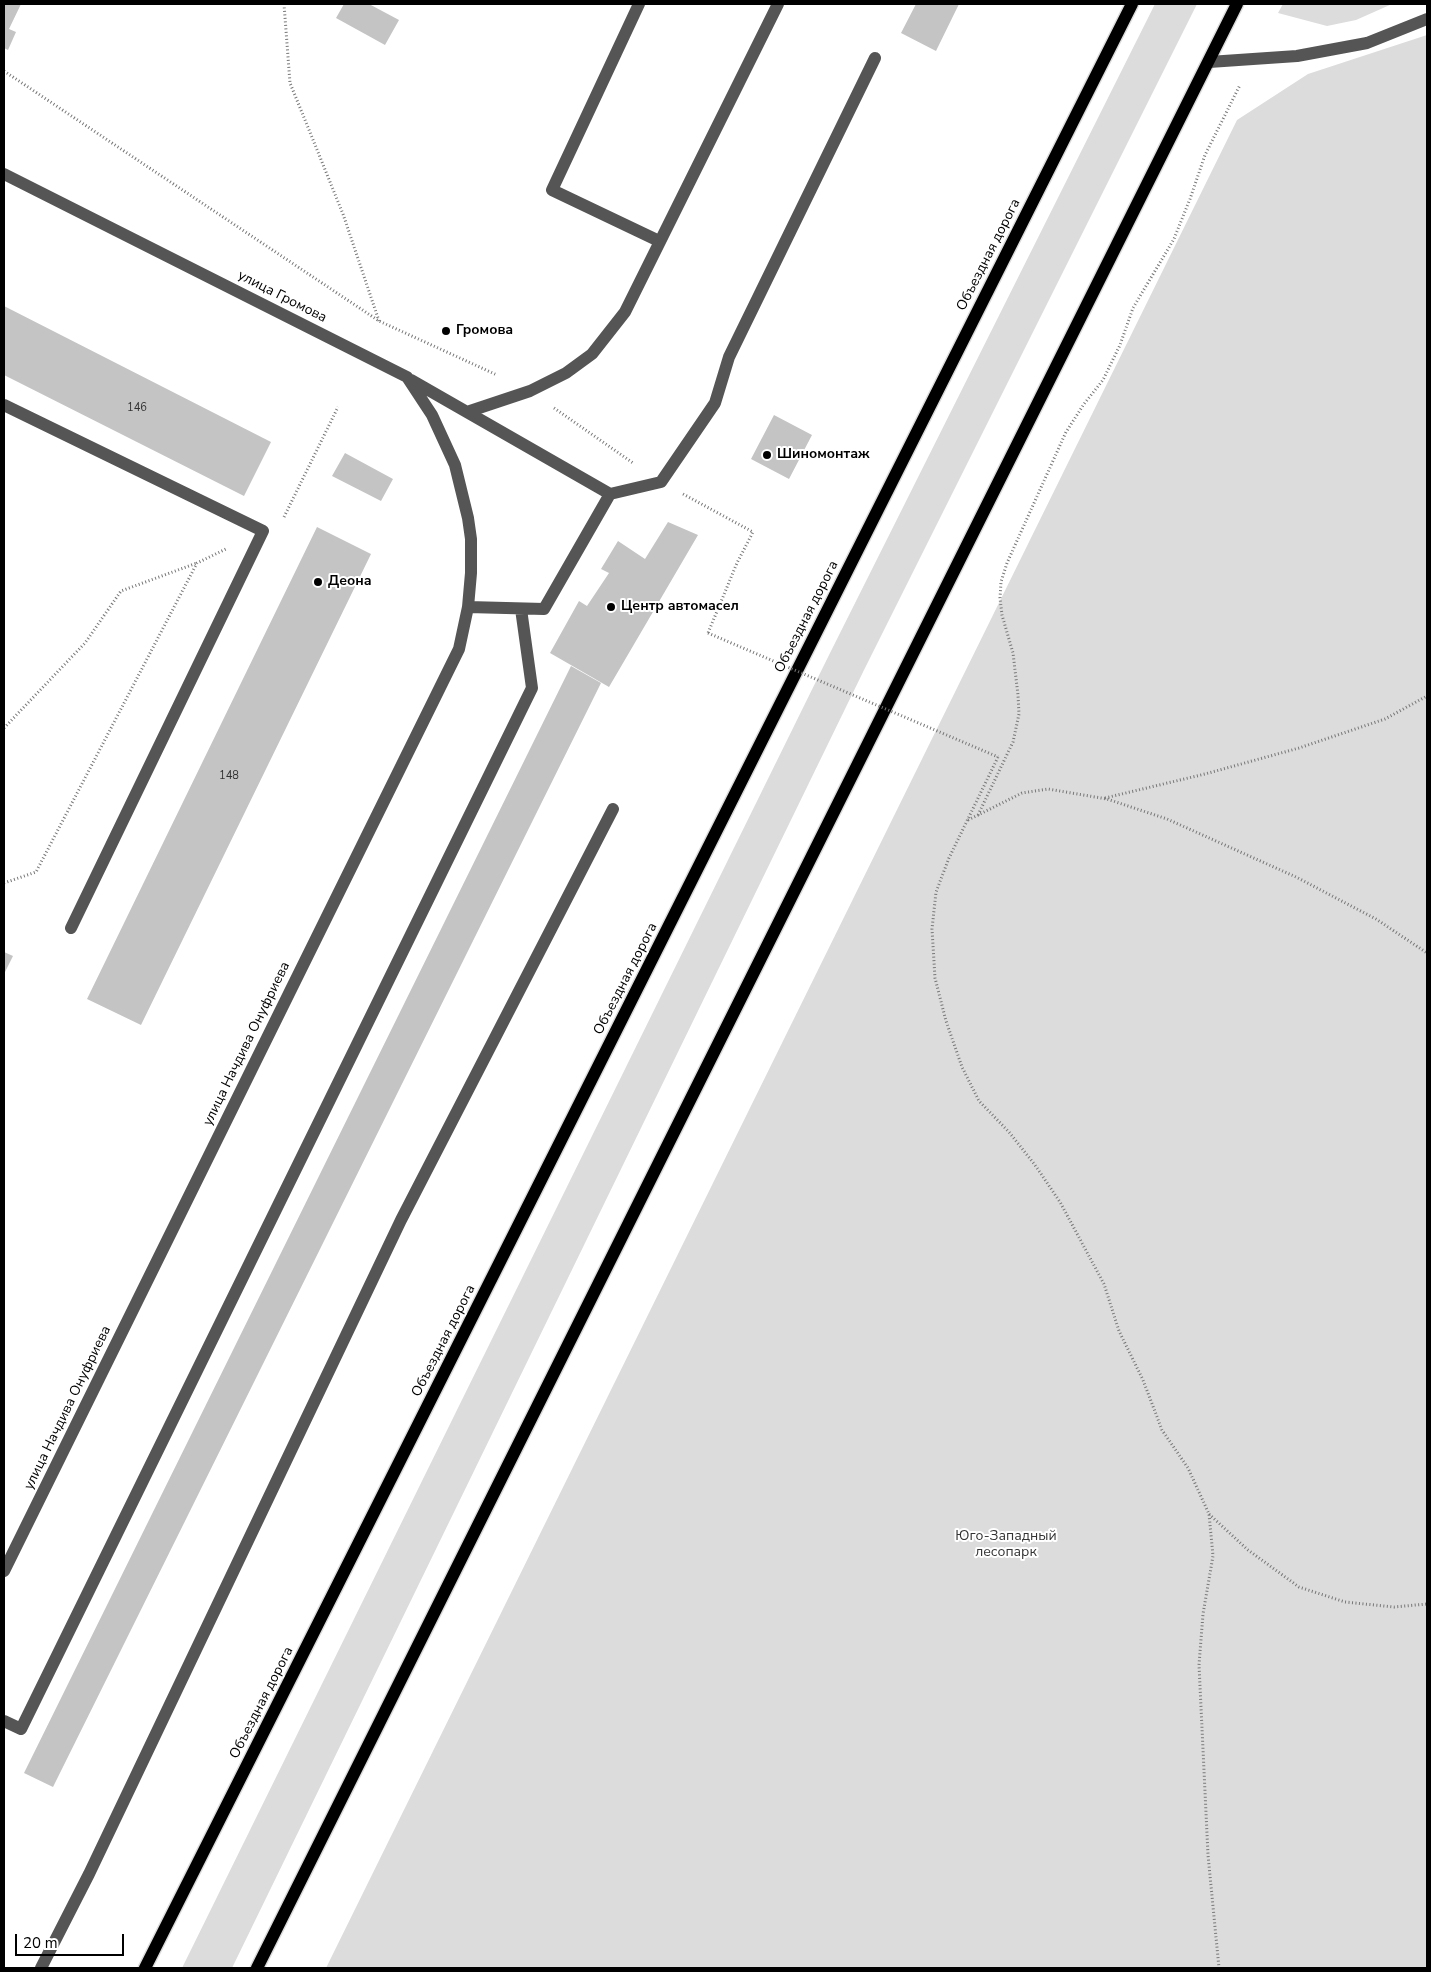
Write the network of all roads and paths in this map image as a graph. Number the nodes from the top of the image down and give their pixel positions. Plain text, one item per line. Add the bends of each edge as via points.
1 (284, 4) edge
2 (639, 4) edge
3 (778, 4) edge
4 (1132, 4) edge
5 (1237, 4) edge
6 (1427, 18) edge
7 (875, 58) dead end
8 (1260, 58) junction
9 (1209, 62) junction
10 (4, 71) edge
11 (4, 174) edge
12 (659, 241) junction
13 (379, 322) junction
14 (496, 374) dead end
15 (407, 378) junction
16 (4, 405) edge
17 (338, 407) dead end
18 (467, 412) junction
19 (610, 494) junction
20 (468, 518) joint
21 (263, 531) junction
22 (197, 562) junction
23 (737, 564) dead end
24 (468, 607) junction
25 (521, 609) junction
26 (1427, 696) edge
27 (4, 728) edge
28 (1104, 798) junction
29 (613, 809) dead end
30 (978, 815) junction
31 (967, 820) junction
32 (4, 883) edge
33 (71, 928) dead end
34 (1427, 953) edge
35 (1209, 1514) junction
36 (4, 1572) edge
37 (1427, 1604) edge
38 (4, 1721) edge
39 (41, 1968) edge
40 (145, 1968) edge
41 (257, 1968) edge
42 (1219, 1968) edge

1 - 13 path via 290,83 343,214
2 - 12 street via 552,190
3 - 12 street
4 - 40 main road, Объездная дорога
5 - 9 main road
6 - 8 street via 1367,43 1297,56
7 - 19 street via 729,357 715,403 662,482
8 - 9 street
8 - 30 path via 1242,80 1225,113 1205,155 1174,239 1133,308 1103,380 1066,432 1007,563 1000,598 1013,653 1018,714 1013,742
9 - 41 main road
10 - 13 path
11 - 15 street, улица Громова
12 - 18 street via 624,312 592,354 566,373 530,391
13 - 14 path
15 - 18 street
15 - 20 street, улица Громова via 445,440 455,465
16 - 21 street
17 - 21 path via 284,517
18 - 19 street
19 - 25 street via 544,609
20 - 24 street, улица Начдива Онуфриева via 471,539
21 - 22 path
21 - 33 street
22 - 27 path via 121,591 84,643
22 - 32 path via 36,872
23 - 31 path, bridge via 708,633 998,757
24 - 25 street
24 - 36 street, улица Начдива Онуфриева via 459,649
25 - 38 street via 532,688 21,1729
26 - 28 path via 1385,718 1299,748
28 - 30 path via 1048,789 1022,793
28 - 34 path via 1167,820 1296,877 1376,919
29 - 39 street via 401,1220 98,1856
30 - 31 path
31 - 35 path via 936,892 932,929 935,978 962,1068 978,1101 1035,1165 1060,1202 1104,1284 1119,1331 1162,1430 1188,1468
35 - 37 path via 1248,1550 1299,1587 1345,1602 1394,1607
35 - 42 path via 1213,1556 1203,1614 1200,1665 1211,1895

